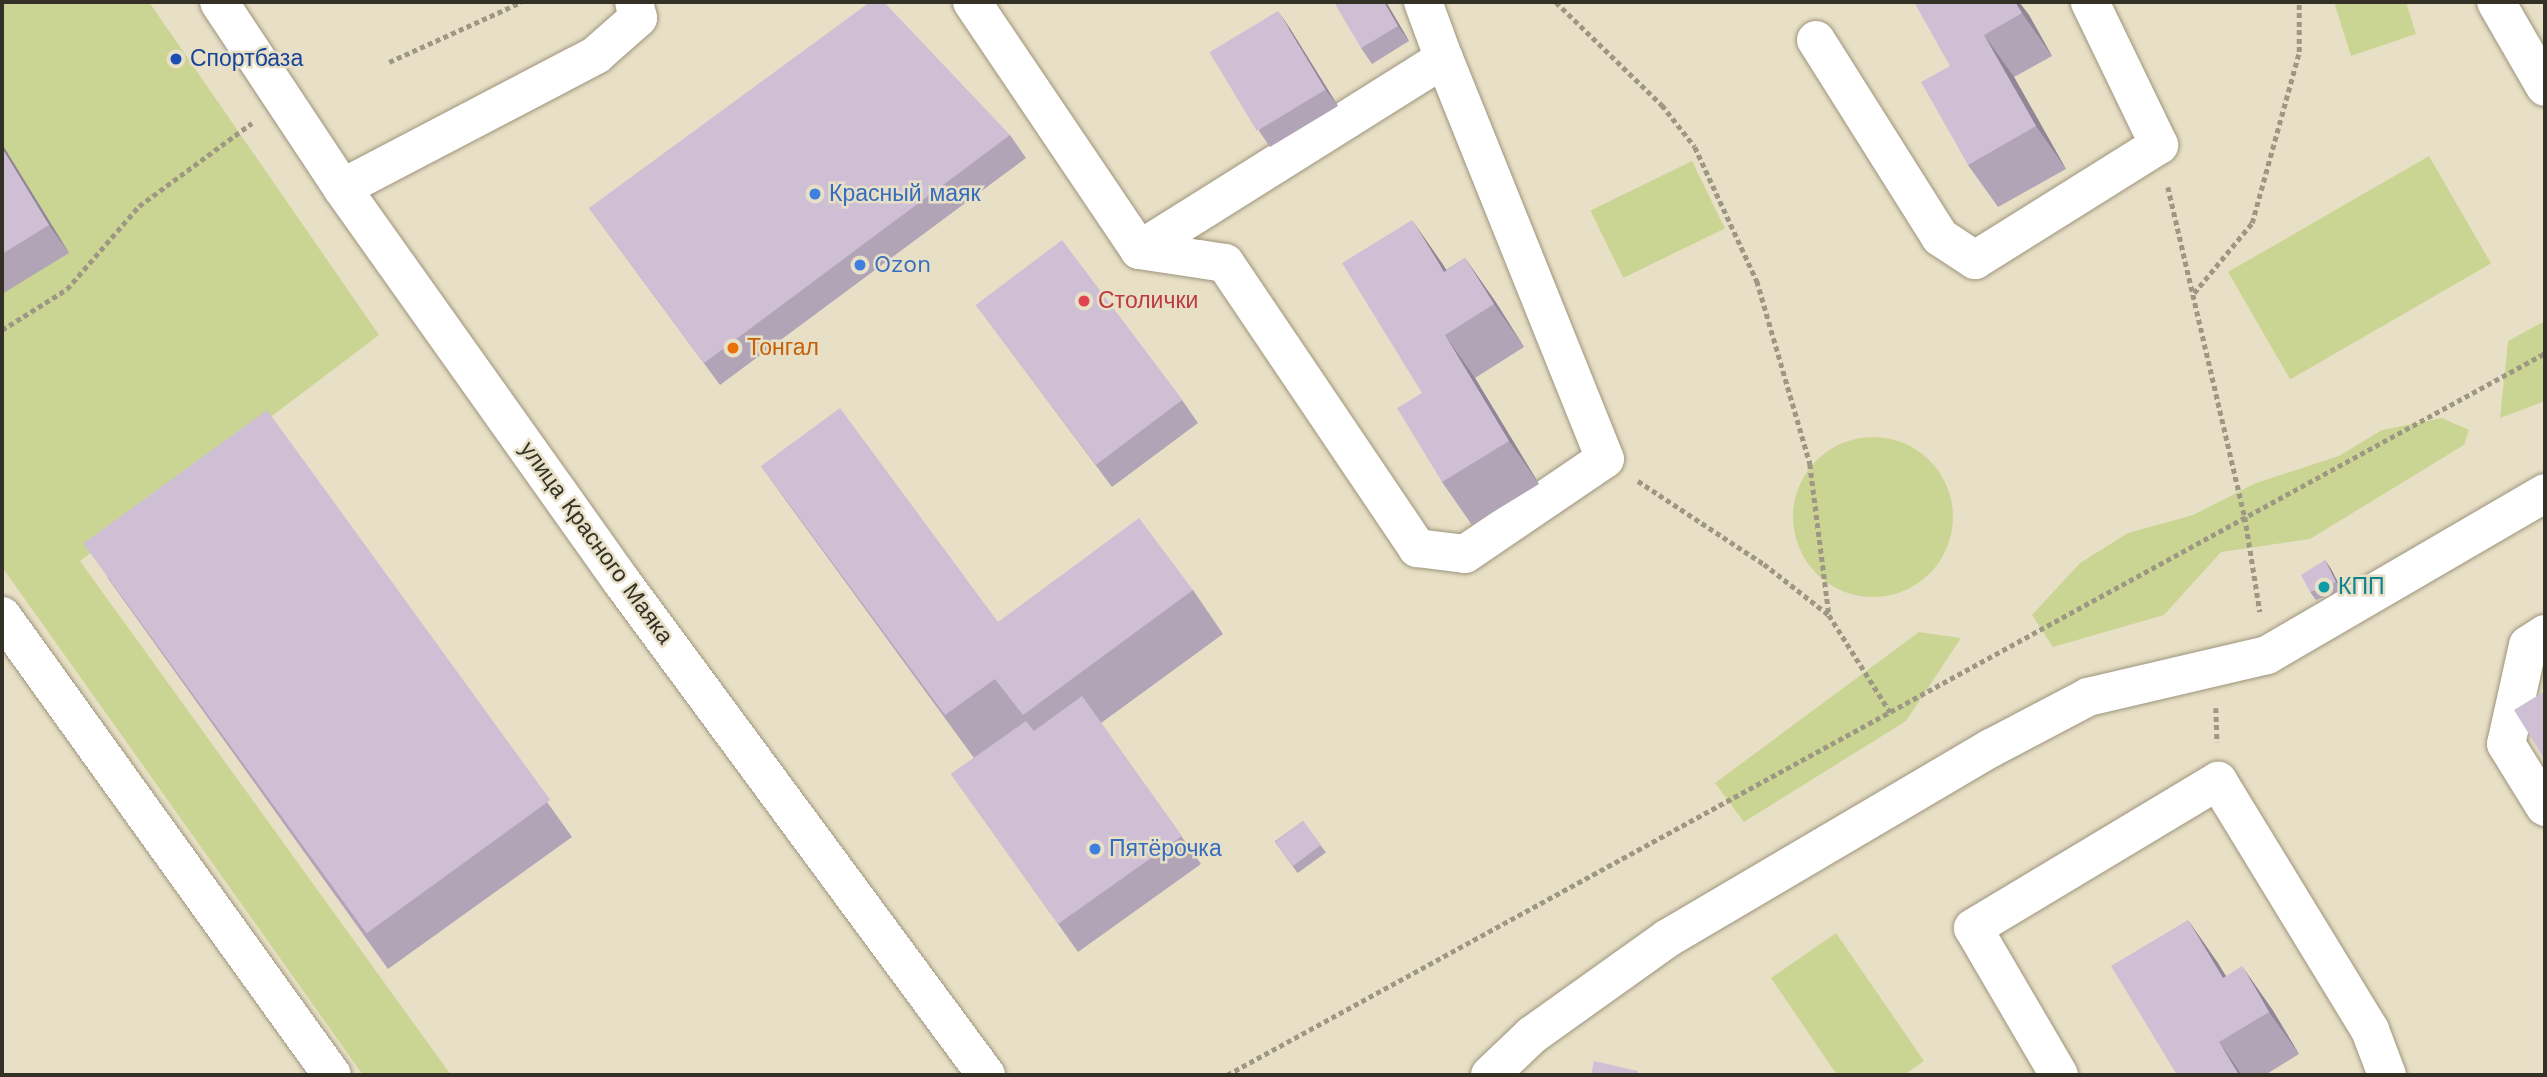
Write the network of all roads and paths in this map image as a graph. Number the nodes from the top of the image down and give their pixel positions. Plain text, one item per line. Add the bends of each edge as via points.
1 (219, 2) edge
2 (521, 2) edge
3 (634, 2) edge
4 (972, 2) edge
5 (1423, 2) edge
6 (1556, 2) edge
7 (2090, 2) edge
8 (2299, 2) edge
9 (2496, 2) edge
10 (1816, 40) dead end
11 (1444, 59) junction
12 (389, 62) dead end
13 (2545, 87) edge
14 (261, 116) dead end
15 (2159, 145) junction
16 (342, 188) junction
17 (1139, 250) junction
18 (2193, 294) junction
19 (2, 330) edge
20 (2545, 353) edge
21 (1605, 459) junction
22 (2545, 493) edge
23 (2245, 517) junction
24 (1829, 615) junction
25 (2, 616) edge
26 (2545, 634) edge
27 (2267, 656) junction
28 (2214, 669) junction
29 (1890, 712) junction
30 (2218, 781) junction
31 (2545, 807) edge
32 (332, 1075) edge
33 (986, 1075) edge
34 (1227, 1075) edge
35 (1490, 1075) edge
36 (2059, 1075) edge
37 (2387, 1075) edge

1 - 16 street, улица Красного Маяка
2 - 12 path
3 - 16 street via 638,18 596,55
4 - 17 street
5 - 11 street
6 - 24 path via 1662,105 1695,147 1757,281 1810,464
7 - 15 street
8 - 18 path via 2299,52 2252,223
9 - 13 street
10 - 15 street via 1940,237 1975,260
11 - 17 street
11 - 21 street
14 - 19 path via 139,206 66,289
15 - 18 path
16 - 33 street, улица Красного Маяка via 622,582
17 - 21 street via 1225,263 1417,548 1465,554
18 - 23 path
20 - 23 path
21 - 24 path via 1764,564
22 - 27 street
23 - 27 path
23 - 29 path
24 - 29 path
25 - 32 street
26 - 31 street via 2528,645 2506,744
27 - 28 street
28 - 30 path
28 - 35 street via 2088,697 1991,748 1668,938 1532,1035
29 - 34 path
30 - 36 street via 1973,928
30 - 37 street via 2370,1030

